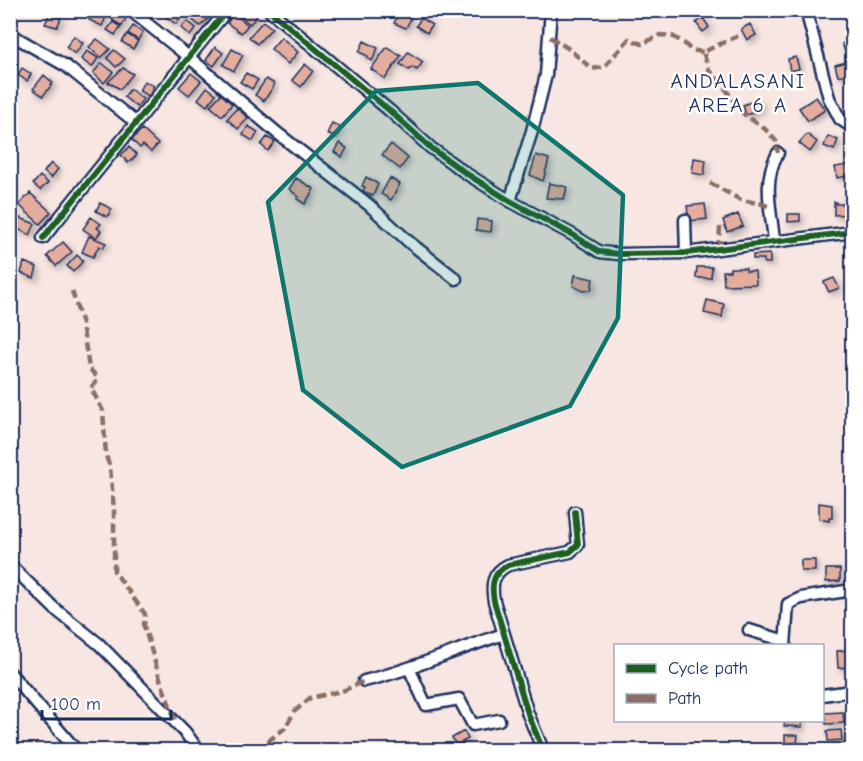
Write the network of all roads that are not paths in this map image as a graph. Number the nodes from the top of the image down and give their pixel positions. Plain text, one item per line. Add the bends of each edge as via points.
1 (130, 10) edge
2 (227, 10) edge
3 (270, 10) edge
4 (551, 10) edge
5 (806, 10) edge
6 (10, 34) edge
7 (190, 58) junction
8 (135, 122) junction
9 (852, 127) edge
10 (778, 153) dead end
11 (510, 201) junction
12 (685, 220) dead end
13 (852, 232) edge
14 (43, 237) dead end
15 (774, 240) junction
16 (686, 253) junction
17 (456, 279) dead end
18 (575, 512) dead end
19 (10, 565) edge
20 (852, 590) edge
21 (749, 630) dead end
22 (504, 634) junction
23 (785, 643) edge
24 (409, 668) junction
25 (10, 673) edge
26 (364, 681) dead end
27 (852, 691) edge
28 (824, 695) edge
29 (499, 720) dead end
30 (76, 750) edge
31 (198, 750) edge
32 (543, 750) edge

1 - 7 street
2 - 7 street
3 - 11 street via 431,148
4 - 11 street via 546,75
5 - 9 street via 829,98 840,119
6 - 8 street via 66,66
7 - 8 street
7 - 17 street
8 - 14 street
10 - 15 street via 772,163 768,189
11 - 16 street via 603,253
12 - 16 street
13 - 15 street
15 - 16 street
18 - 22 street via 578,545 570,552 508,565 495,575 492,591
19 - 31 street via 55,609 99,644 181,727
20 - 23 street via 801,598 789,604
21 - 23 street
22 - 24 street
22 - 32 street
24 - 26 street
24 - 29 street via 426,705 459,699 473,725
25 - 30 street
27 - 28 street

